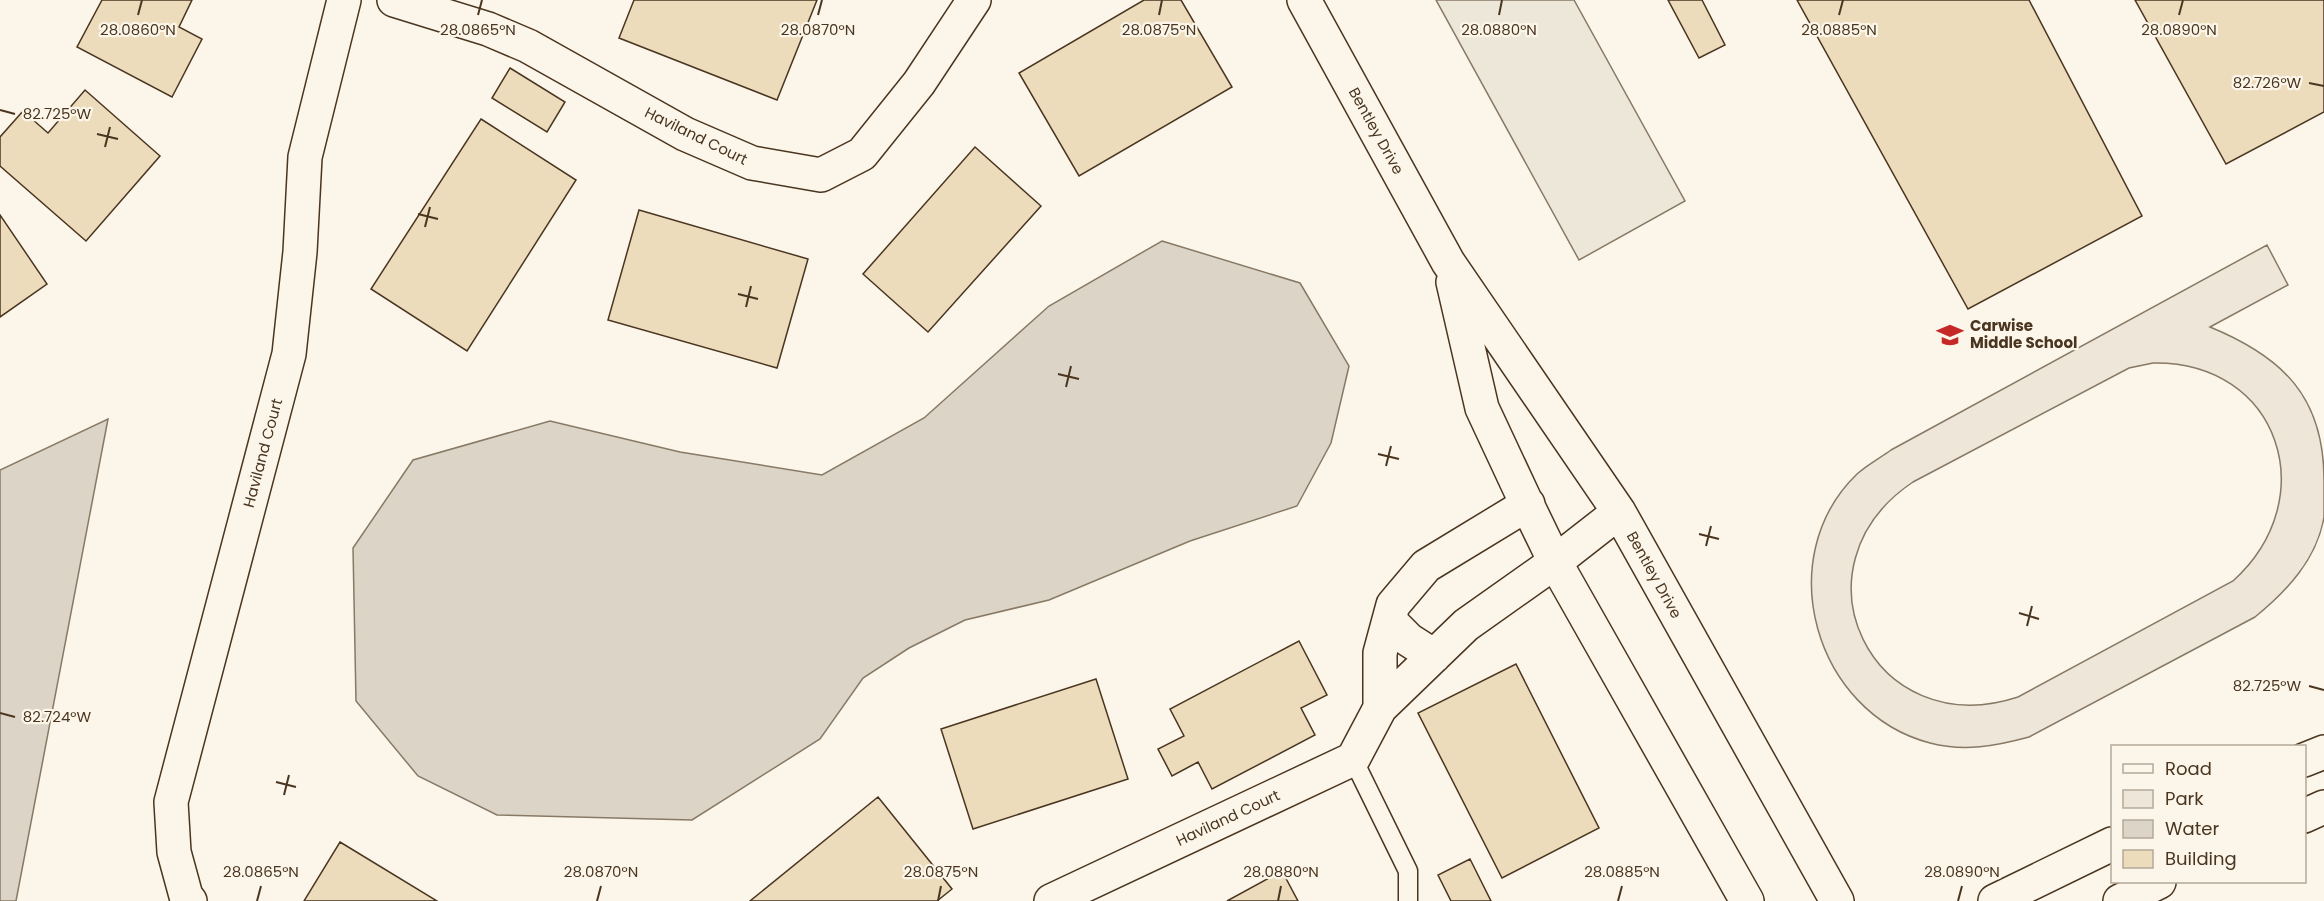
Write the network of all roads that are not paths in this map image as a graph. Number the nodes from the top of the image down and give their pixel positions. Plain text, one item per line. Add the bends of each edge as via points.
1 (344, 0) edge
2 (394, 0) edge
3 (974, 0) edge
4 (1304, 0) edge
5 (1449, 262) junction
6 (1528, 504) junction
7 (1619, 513) junction
8 (1555, 562) junction
9 (1389, 620) junction
10 (1434, 656) junction
11 (1380, 708) junction
12 (2324, 752) edge
13 (1353, 759) junction
14 (2306, 759) edge
15 (2324, 807) edge
16 (2306, 815) edge
17 (2111, 844) edge
18 (2157, 883) edge
19 (190, 901) edge
20 (1051, 901) edge
21 (1408, 901) edge
22 (1747, 901) edge
23 (1837, 901) edge
24 (1995, 901) edge
25 (2120, 901) edge

1 - 19 street, Haviland Court via 305,157 289,354 171,802 174,852
2 - 3 street, Haviland Court via 488,28 528,46 685,134 752,163 821,175 862,154 919,83
4 - 5 street, Bentley Drive
5 - 6 street, Bentley Drive via 1482,408
5 - 7 street, Bentley Drive
6 - 8 street, Bentley Drive
6 - 9 street via 1426,567 1393,605
7 - 8 street
7 - 23 street, Bentley Drive
8 - 10 street via 1466,625
8 - 22 street, Bentley Drive
9 - 10 street via 1409,640
9 - 11 street via 1380,653
10 - 11 street
11 - 13 street
12 - 14 street
13 - 20 street, Haviland Court
13 - 21 lane via 1408,871
15 - 16 street
17 - 24 street
18 - 25 street

